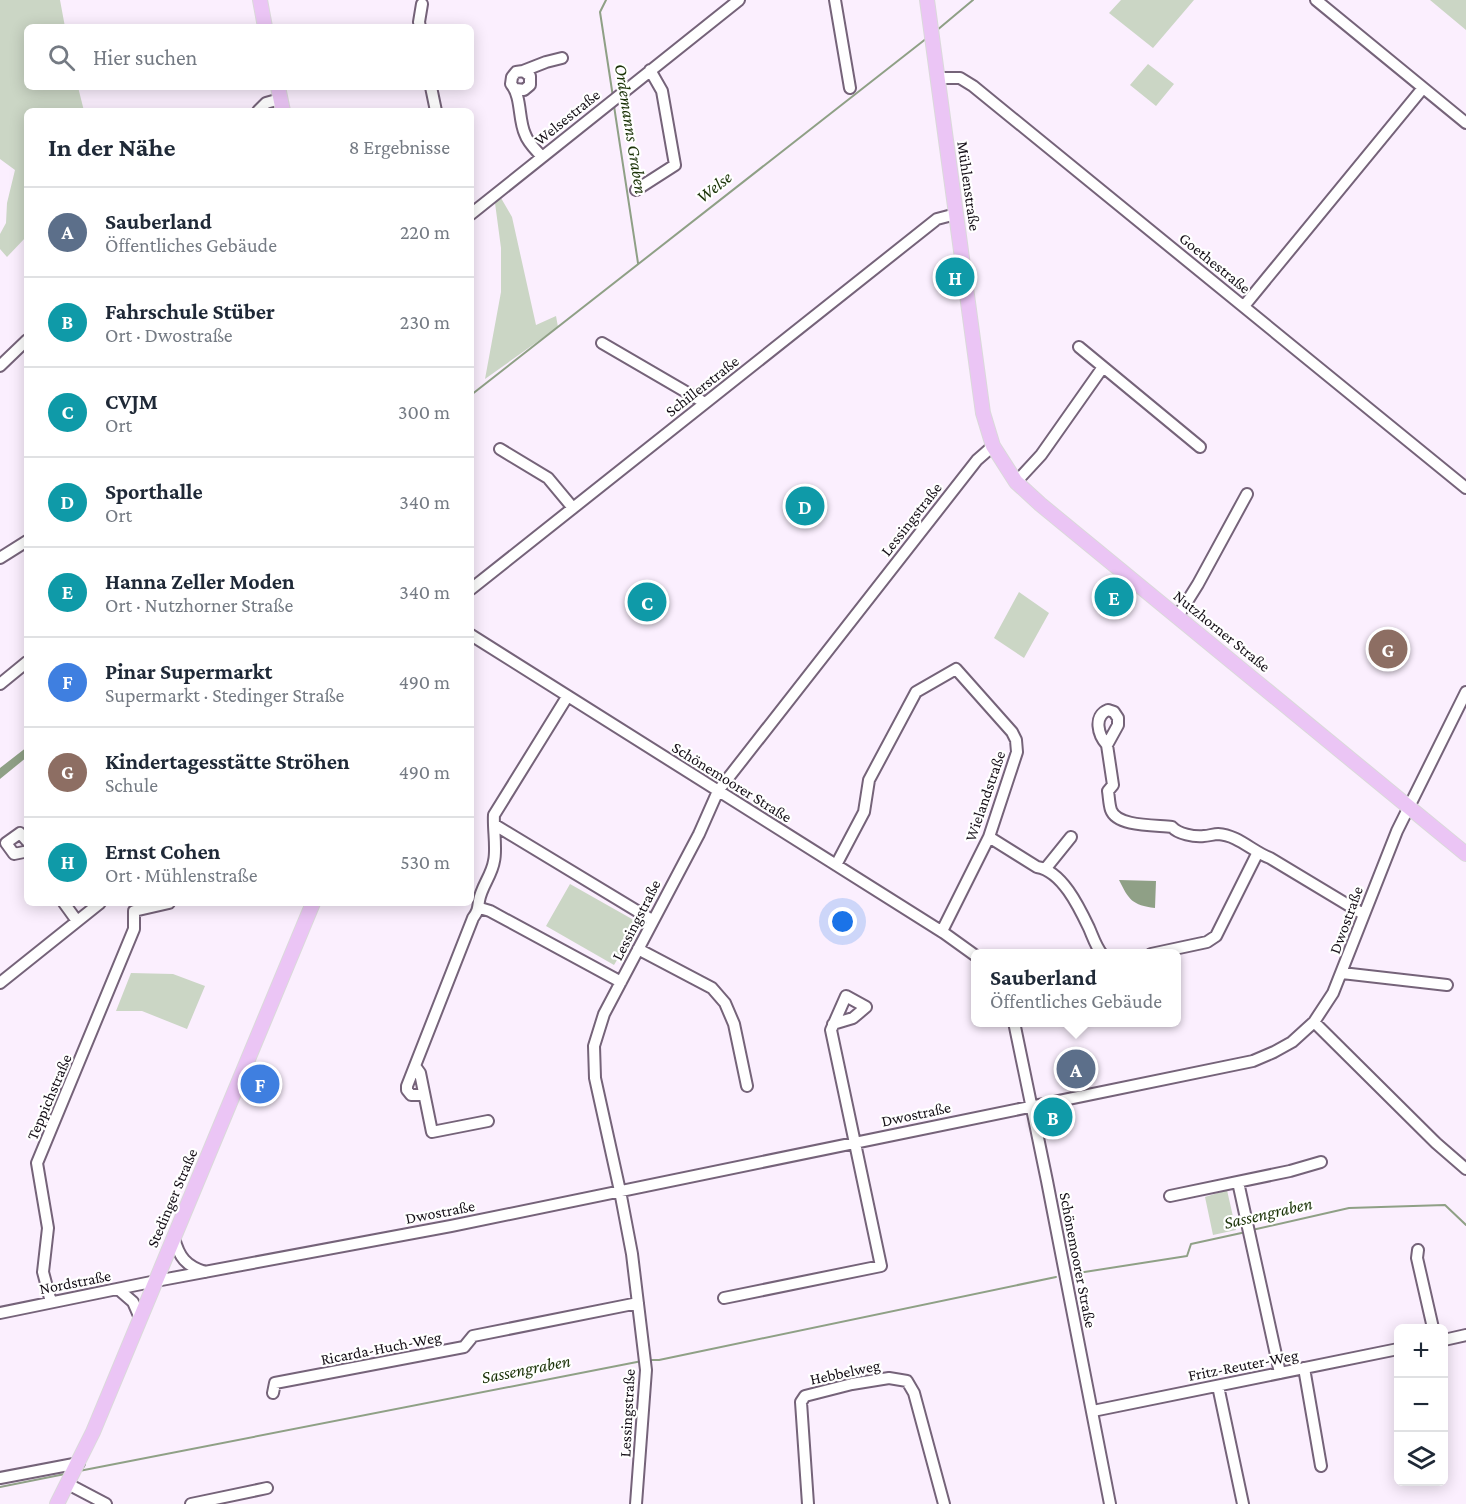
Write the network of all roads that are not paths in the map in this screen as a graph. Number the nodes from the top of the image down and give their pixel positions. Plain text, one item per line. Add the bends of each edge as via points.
1 (260, 0) edge
2 (739, 0) edge
3 (836, 0) edge
4 (927, 0) edge
5 (1316, 0) edge
6 (422, 4) dead end
7 (264, 24) edge
8 (419, 24) edge
9 (562, 58) dead end
10 (650, 70) junction
11 (938, 78) junction
12 (850, 88) dead end
13 (1423, 88) junction
14 (432, 90) edge
15 (280, 99) edge
16 (261, 108) edge
17 (435, 108) edge
18 (1466, 123) edge
19 (542, 157) junction
20 (636, 190) dead end
21 (474, 212) edge
22 (956, 214) junction
23 (1244, 306) junction
24 (24, 343) edge
25 (602, 343) dead end
26 (1079, 347) dead end
27 (0, 366) edge
28 (1103, 367) junction
29 (705, 403) junction
30 (983, 413) joint
31 (993, 446) junction
32 (1200, 447) dead end
33 (500, 449) dead end
34 (1016, 482) junction
35 (1466, 488) edge
36 (1247, 494) dead end
37 (573, 508) junction
38 (24, 543) edge
39 (0, 558) edge
40 (474, 587) edge
41 (1178, 616) junction
42 (474, 637) edge
43 (24, 664) edge
44 (0, 684) edge
45 (1466, 692) edge
46 (567, 697) junction
47 (1107, 745) dead end
48 (718, 791) junction
49 (1409, 807) junction
50 (495, 825) junction
51 (989, 837) junction
52 (1071, 837) dead end
53 (1257, 854) junction
54 (1466, 854) edge
55 (836, 865) junction
56 (1046, 868) junction
57 (66, 906) edge
58 (96, 906) edge
59 (156, 906) edge
60 (312, 906) edge
61 (480, 908) junction
62 (1363, 914) junction
63 (652, 920) junction
64 (77, 921) junction
65 (942, 931) junction
66 (638, 949) junction
67 (1100, 949) edge
68 (1175, 949) edge
69 (971, 953) edge
70 (1342, 973) junction
71 (2, 978) edge
72 (621, 982) junction
73 (1448, 985) dead end
74 (1314, 1022) junction
75 (833, 1024) dead end
76 (1015, 1027) edge
77 (415, 1066) junction
78 (747, 1086) dead end
79 (424, 1095) junction
80 (1032, 1106) junction
81 (488, 1121) dead end
82 (854, 1142) junction
83 (1322, 1162) dead end
84 (1466, 1169) edge
85 (1238, 1182) junction
86 (620, 1191) junction
87 (1170, 1196) dead end
88 (174, 1238) junction
89 (1418, 1250) dead end
90 (206, 1272) junction
91 (156, 1281) junction
92 (118, 1289) junction
93 (724, 1298) dead end
94 (51, 1302) junction
95 (638, 1303) junction
96 (0, 1313) edge
97 (140, 1318) junction
98 (1432, 1324) edge
99 (1466, 1335) edge
100 (1448, 1339) edge
101 (1394, 1350) edge
102 (1304, 1368) junction
103 (1280, 1373) junction
104 (1218, 1386) junction
105 (273, 1393) dead end
106 (1093, 1411) junction
107 (1321, 1466) dead end
108 (74, 1473) junction
109 (0, 1478) edge
110 (267, 1488) dead end
111 (57, 1504) edge
112 (106, 1504) edge
113 (191, 1504) edge
114 (636, 1504) edge
115 (808, 1504) edge
116 (944, 1504) edge
117 (1110, 1504) edge
118 (1243, 1504) edge

1 - 7 main road
2 - 10 street, Welsestraße
3 - 12 street
4 - 11 main road, Mühlenstraße
5 - 13 street
6 - 8 street
9 - 19 street via 523,71 530,76 530,85 524,90 516,89 525,136
10 - 19 street, Welsestraße
10 - 20 street via 662,91 675,165
11 - 22 main road, Mühlenstraße
11 - 23 street, Goethestraße via 969,82
13 - 18 street
13 - 23 street
14 - 17 street
15 - 16 street via 266,102
19 - 21 street, Welsestraße
22 - 29 street, Schillerstraße via 937,219
22 - 30 main road, Mühlenstraße
23 - 35 street, Goethestraße
24 - 27 street
25 - 29 street
26 - 28 street
28 - 32 street
28 - 34 street via 1041,455
29 - 37 street, Schillerstraße
30 - 31 main road, Nutzhorner Straße
31 - 34 main road, Nutzhorner Straße
31 - 48 street, Lessingstraße via 977,460
33 - 37 street via 548,478
34 - 41 main road, Nutzhorner Straße
36 - 41 street
37 - 40 street, Schillerstraße
38 - 39 street
41 - 49 main road, Nutzhorner Straße
42 - 46 street, Schönemoorer Straße
43 - 44 street
45 - 49 street, Dwostraße
46 - 48 street, Schönemoorer Straße
46 - 50 street via 494,815
47 - 53 street via 1113,786 1108,791 1111,811 1117,818 1172,827 1176,832 1203,837 1219,834 1249,845
48 - 55 street, Schönemoorer Straße
48 - 63 street, Lessingstraße
49 - 54 main road, Nutzhorner Straße
49 - 62 street, Dwostraße
50 - 61 street via 495,860 479,901
50 - 63 street
51 - 55 street, Wielandstraße via 1015,763 1016,740 956,669 916,692 869,780 864,812
51 - 56 street via 1037,867
51 - 65 street, Wielandstraße
52 - 56 street
53 - 62 street
53 - 68 street via 1216,936 1208,942
55 - 65 street, Schönemoorer Straße
56 - 67 street via 1062,884
57 - 64 street
58 - 64 street
59 - 94 street, Teppichstraße via 134,911 134,930 37,1163 48,1228 44,1272
60 - 88 main road, Stedinger Straße
61 - 72 street
61 - 77 street
62 - 70 street, Dwostraße
63 - 66 street, Lessingstraße
64 - 71 street
65 - 69 street, Schönemoorer Straße
66 - 72 street, Lessingstraße
66 - 78 street via 712,988 725,1003 734,1024
70 - 73 street
70 - 74 street, Dwostraße
72 - 86 street, Lessingstraße via 604,1014 594,1046 595,1078
74 - 80 street, Dwostraße via 1292,1042 1253,1060
74 - 84 street
75 - 82 street via 831,1030
76 - 80 street, Schönemoorer Straße
77 - 79 street
77 - 79 street via 406,1090 411,1095
79 - 81 street via 432,1132
80 - 82 street, Dwostraße
80 - 106 street, Schönemoorer Straße
82 - 86 street, Dwostraße
82 - 93 street via 881,1266
83 - 85 street
85 - 87 street
85 - 103 street
86 - 90 street, Dwostraße
86 - 95 street, Lessingstraße
88 - 90 street via 184,1261
88 - 91 main road, Stedinger Straße
89 - 98 street
90 - 91 street, Dwostraße
91 - 92 street, Nordstraße
91 - 97 main road, Stedinger Straße
92 - 94 street, Nordstraße
92 - 97 street via 133,1302
94 - 96 street, Nordstraße
95 - 105 street, Ricarda-Huch-Weg via 474,1336 464,1347 275,1383
95 - 114 street, Lessingstraße via 646,1370
97 - 108 main road, Stedinger Straße
99 - 100 street
101 - 102 street, Fritz-Reuter-Weg
102 - 103 street, Fritz-Reuter-Weg
102 - 107 street
103 - 104 street, Fritz-Reuter-Weg
104 - 106 street, Fritz-Reuter-Weg
104 - 118 street
106 - 117 street, Schönemoorer Straße
108 - 109 street
108 - 111 main road, Stedinger Straße
108 - 112 street
110 - 113 street
115 - 116 street, Hebbelweg via 801,1402 805,1396 889,1378 907,1381 914,1393

